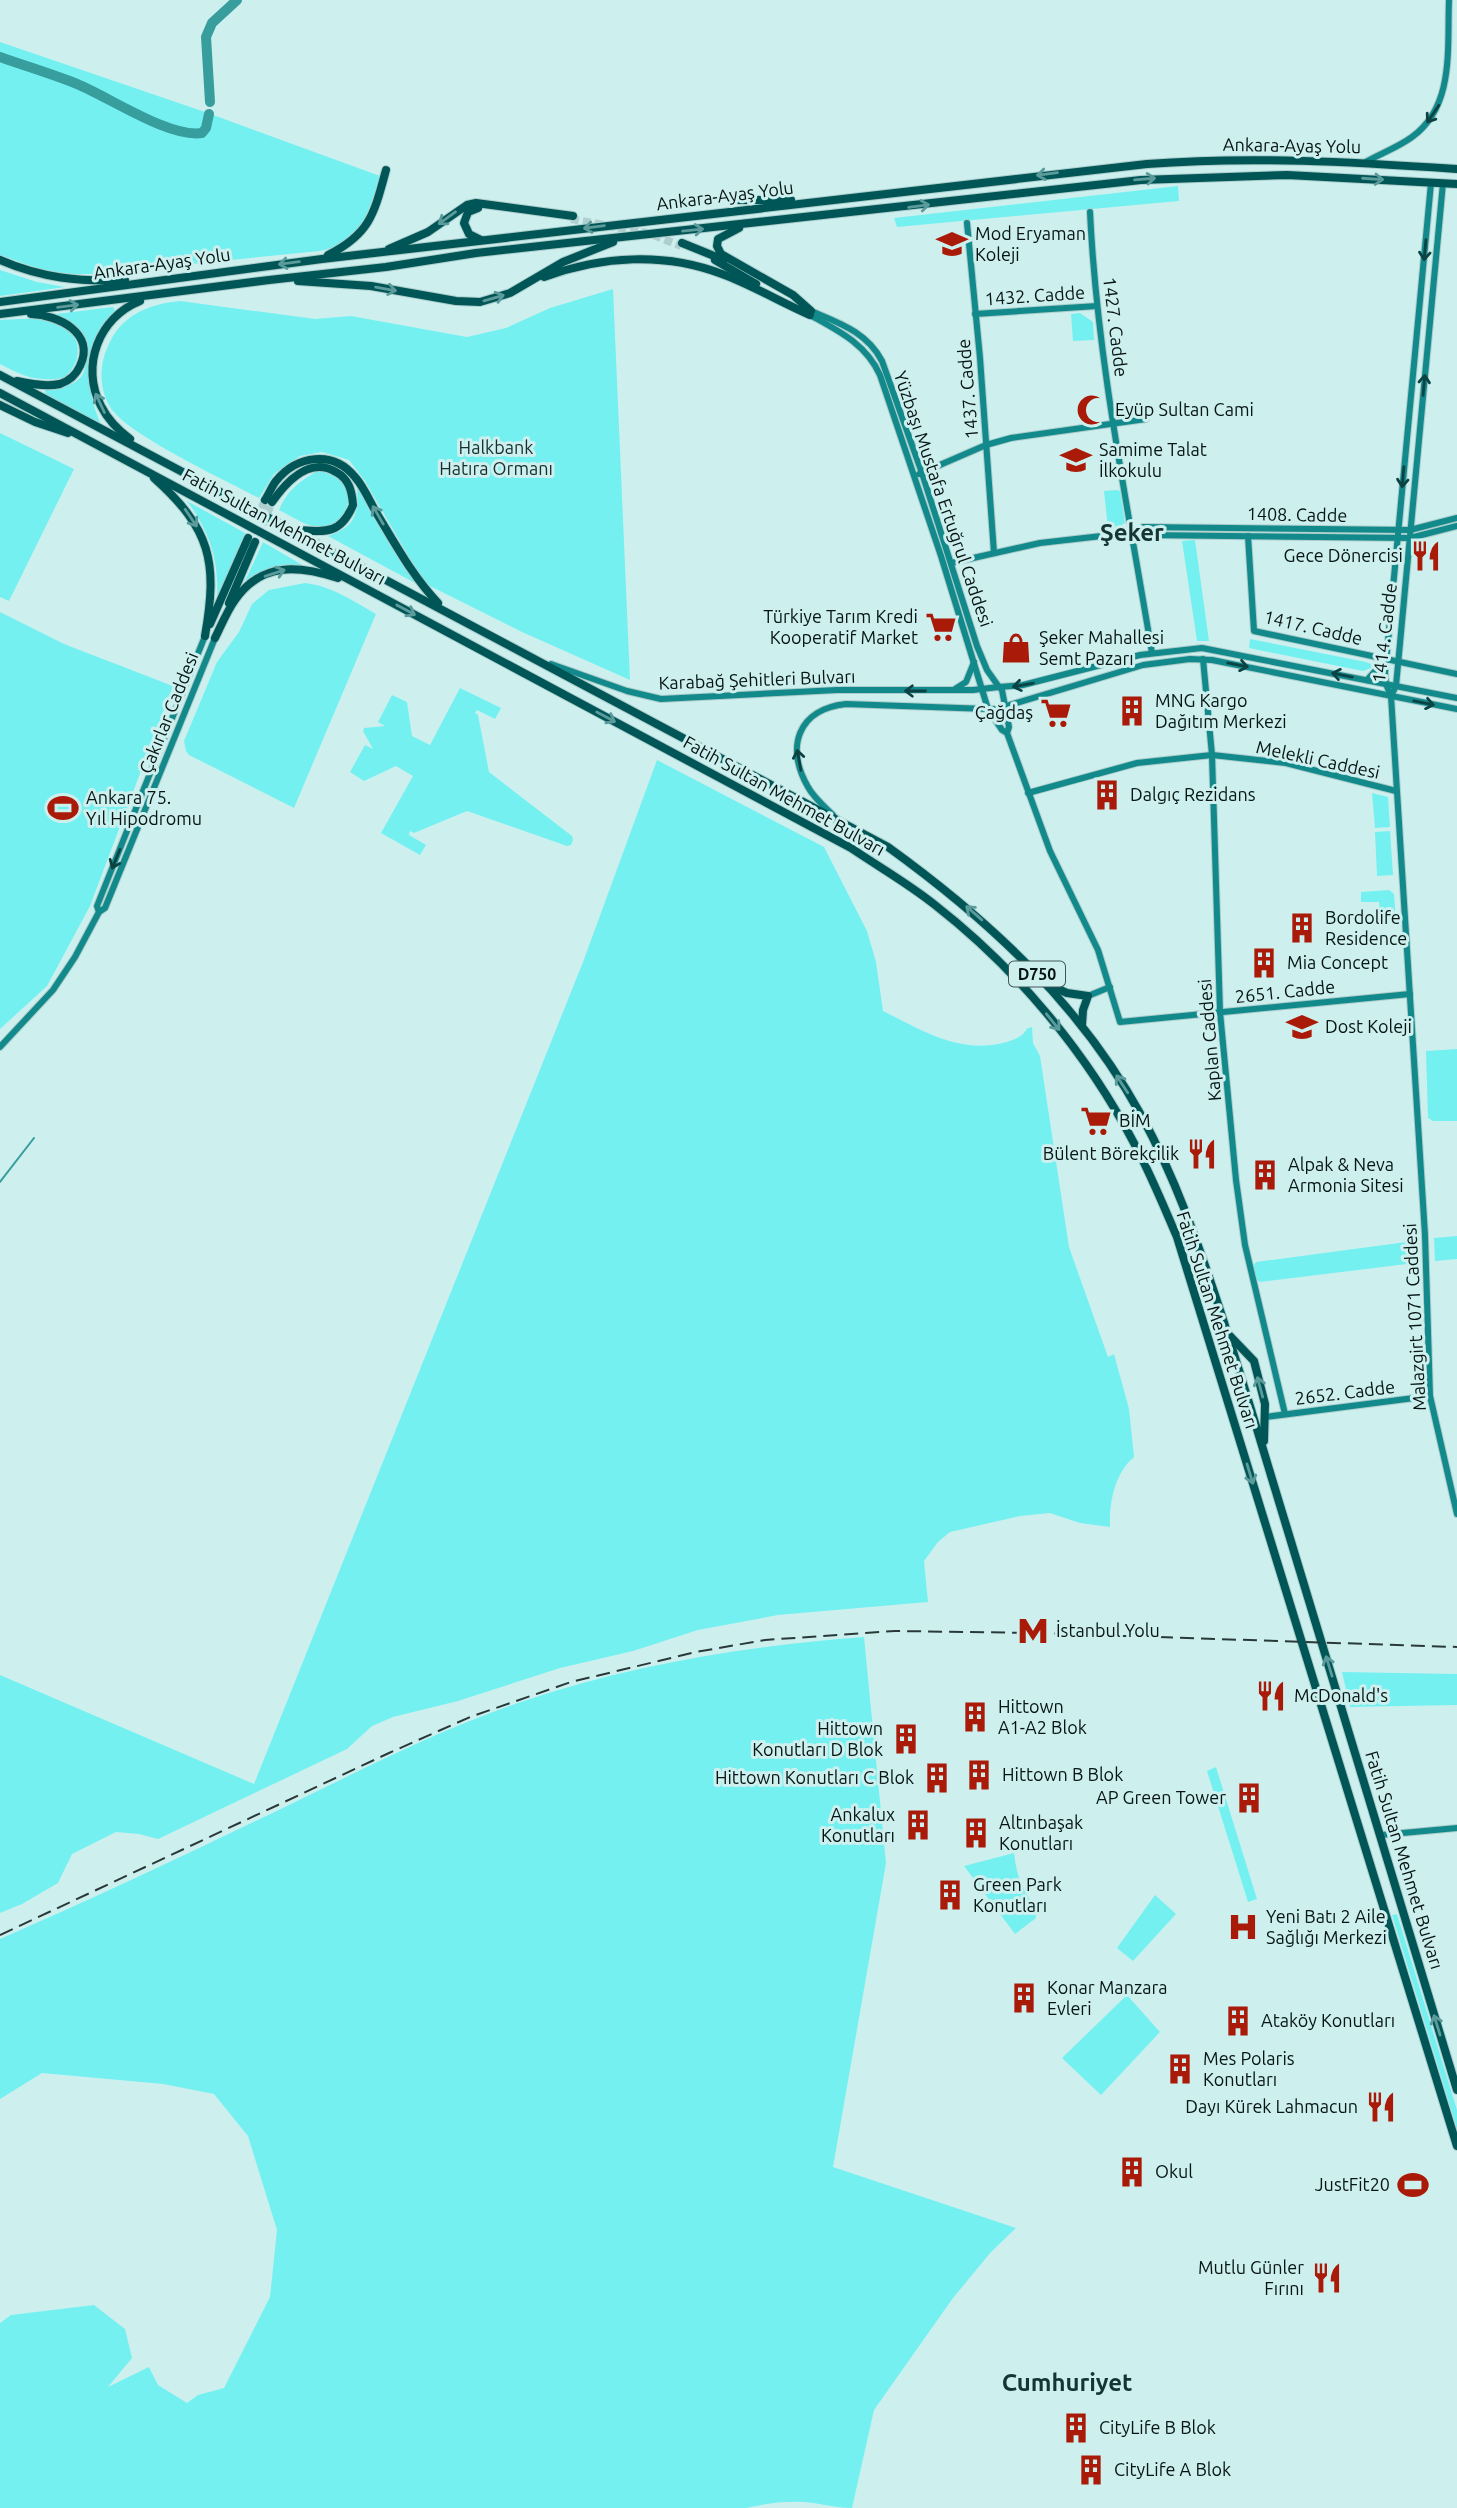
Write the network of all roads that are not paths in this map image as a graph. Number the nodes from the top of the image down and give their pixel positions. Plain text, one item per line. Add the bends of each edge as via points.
1 (1450, 0) edge
2 (1364, 163) junction
3 (1457, 169) edge
4 (386, 170) dead end
5 (1431, 183) junction
6 (1443, 183) junction
7 (1457, 184) edge
8 (832, 200) junction
9 (729, 212) junction
10 (1090, 212) dead end
11 (967, 223) dead end
12 (747, 225) junction
13 (625, 237) junction
14 (484, 240) junction
15 (681, 244) tunnel mouth
16 (382, 252) junction
17 (322, 259) junction
18 (0, 260) edge
19 (180, 277) junction
20 (269, 279) junction
21 (528, 283) junction
22 (166, 294) junction
23 (0, 302) edge
24 (1097, 306) junction
25 (811, 313) junction
26 (975, 314) junction
27 (0, 316) edge
28 (4, 377) edge
29 (0, 393) edge
30 (0, 405) edge
31 (1146, 419) dead end
32 (1114, 424) junction
33 (94, 443) junction
34 (986, 445) junction
35 (146, 452) junction
36 (144, 469) junction
37 (922, 473) junction
38 (914, 476) junction
39 (1457, 518) edge
40 (1457, 526) edge
41 (293, 530) junction
42 (1398, 530) junction
43 (1410, 530) junction
44 (1134, 532) junction
45 (1248, 536) junction
46 (1397, 538) junction
47 (1410, 538) junction
48 (994, 553) junction
49 (951, 564) junction
50 (359, 585) junction
51 (445, 611) junction
52 (205, 636) junction
53 (215, 638) junction
54 (1152, 653) junction
55 (1203, 659) junction
56 (1386, 659) junction
57 (537, 660) junction
58 (974, 660) junction
59 (1398, 662) junction
60 (1457, 674) edge
61 (188, 679) junction
62 (1367, 680) junction
63 (197, 682) junction
64 (1386, 684) junction
65 (1396, 686) junction
66 (999, 687) junction
67 (984, 690) junction
68 (950, 691) junction
69 (1391, 696) junction
70 (1457, 698) edge
71 (1005, 706) junction
72 (988, 709) junction
73 (1457, 709) edge
74 (1007, 733) junction
75 (1212, 755) junction
76 (1396, 791) junction
77 (1028, 793) junction
78 (834, 817) junction
79 (99, 912) junction
80 (1047, 984) junction
81 (1110, 987) junction
82 (1410, 994) junction
83 (1088, 996) junction
84 (1220, 1012) junction
85 (1082, 1025) junction
86 (0, 1047) edge
87 (1228, 1333) junction
88 (1430, 1396) junction
89 (1285, 1414) junction
90 (1265, 1417) junction
91 (1264, 1450) junction
92 (1454, 1492) edge
93 (1457, 1514) edge
94 (1457, 1828) edge
95 (1381, 1835) junction
96 (1457, 2090) edge
97 (1457, 2147) edge

1 -> 2 main road via 1445,85 1437,108 1412,137
2 - 3 highway, Ankara-Ayaş Yolu
2 -> 8 highway, Ankara-Ayaş Yolu via 1185,161
4 - 17 highway via 366,227 347,246
5 - 6 highway, Ankara-Ayaş Yolu
12 -> 5 highway, Ankara-Ayaş Yolu via 1163,178 1287,175
5 -> 42 main road, 1414. Cadde
6 - 7 highway, Ankara-Ayaş Yolu
43 -> 6 main road, 1414. Cadde
8 - 9 highway, Ankara-Ayaş Yolu
8 - 9 highway via 740,197
9 -> 14 highway, Ankara-Ayaş Yolu
10 - 24 main road, 1427. Cadde
11 - 26 main road, 1437. Cadde
13 -> 12 highway, Ankara-Ayaş Yolu
12 - 25 highway via 720,237 718,250 793,295
13 - 20 highway, Ankara-Ayaş Yolu
13 - 21 highway via 570,258
14 - 16 highway, Ankara-Ayaş Yolu
14 -> 16 highway via 465,229 465,218 472,209 572,218 476,204
15 - 25 highway
16 - 17 highway, Ankara-Ayaş Yolu
17 -> 19 highway, Ankara-Ayaş Yolu
18 - 19 highway via 35,274 75,281
19 - 23 highway, Ankara-Ayaş Yolu
20 -> 21 highway via 351,284 470,302 499,298
20 - 22 highway, Ankara-Ayaş Yolu
21 - 25 highway via 599,262 644,258 724,274
27 -> 22 highway, Ankara-Ayaş Yolu
35 -> 22 highway via 107,417 95,391 92,362 101,335 117,313
24 - 26 main road, 1432. Cadde
24 - 32 main road, 1427. Cadde
25 - 37 main road, Yüzbaşı Mustafa Ertuğrul Caddesi via 856,331 877,352
25 - 38 main road, Yüzbaşı Mustafa Ertuğrul Caddesi via 850,338 873,362
26 - 34 main road, 1437. Cadde
27 - 28 highway via 52,316 75,331 84,349 78,370 66,382 48,385
28 - 35 highway, Fatih Sultan Mehmet Bulvarı / D750
29 - 33 highway, Fatih Sultan Mehmet Bulvarı / D750
30 - 33 highway
31 - 32 main road
32 - 34 main road
32 - 44 main road, 1427. Cadde
33 - 36 highway, Fatih Sultan Mehmet Bulvarı / D750
34 - 37 main road
34 - 48 main road, 1437. Cadde
35 - 41 highway, Fatih Sultan Mehmet Bulvarı / D750
36 - 50 highway, Fatih Sultan Mehmet Bulvarı / D750
36 -> 52 highway via 183,506 202,536 211,586
37 - 38 main road
37 - 49 main road, Yüzbaşı Mustafa Ertuğrul Caddesi
38 - 58 main road, Yüzbaşı Mustafa Ertuğrul Caddesi
39 - 43 main road, 1408. Cadde
40 - 47 main road, 1408. Cadde
41 - 51 highway, Fatih Sultan Mehmet Bulvarı / D750
51 -> 41 highway via 411,571 356,477 339,463 311,458 276,481 269,501 286,484 321,466 341,474 352,493 353,505 335,529
42 - 43 main road, 1408. Cadde
42 - 44 main road, 1408. Cadde via 1143,527
42 - 46 main road, 1414. Cadde
43 - 47 main road, 1414. Cadde
44 - 45 main road, 1408. Cadde
44 - 48 main road, 1408. Cadde
44 - 54 main road, 1427. Cadde
45 - 46 main road, 1408. Cadde
45 - 56 main road, 1417. Cadde via 1254,631
46 - 47 main road, 1408. Cadde
46 - 56 main road, 1414. Cadde
47 - 59 main road, 1414. Cadde
48 - 49 main road, 1408. Cadde
49 - 66 main road, Yüzbaşı Mustafa Ertuğrul Caddesi via 987,670
53 -> 50 highway via 244,590 275,571 300,568
50 -> 97 highway, Fatih Sultan Mehmet Bulvarı / D750 via 851,848 933,903 1007,969 1109,1098 1177,1237
51 - 57 highway, Fatih Sultan Mehmet Bulvarı / D750
52 - 53 highway via 251,540
52 - 61 main road, Çakırlar Caddesi
53 - 63 main road, Çakırlar Caddesi
62 -> 54 main road, Karabağ Şehitleri Bulvarı via 1208,649
54 -> 66 main road, Karabağ Şehitleri Bulvarı
55 -> 69 main road, Karabağ Şehitleri Bulvarı
55 - 71 main road, Karabağ Şehitleri Bulvarı via 1143,665
55 - 75 main road, Kaplan Caddesi
56 - 59 main road, 1417. Cadde
56 - 62 main road
56 - 64 main road, 1414. Cadde
68 -> 57 main road, Karabağ Şehitleri Bulvarı via 837,690 661,699
57 - 78 highway, Fatih Sultan Mehmet Bulvarı / D750
58 - 67 main road, Yüzbaşı Mustafa Ertuğrul Caddesi
58 - 68 main road via 966,682
59 - 60 main road, 1417. Cadde
59 - 65 main road, 1414. Cadde
61 - 63 main road
61 -> 79 main road, Çakırlar Caddesi via 97,905
62 - 64 main road, Karabağ Şehitleri Bulvarı
63 - 79 main road, Çakırlar Caddesi via 105,908
64 - 65 main road, Karabağ Şehitleri Bulvarı
64 - 69 main road, 1414. Cadde
65 - 69 main road, 1414. Cadde
65 - 70 main road, Karabağ Şehitleri Bulvarı
66 - 67 main road, Karabağ Şehitleri Bulvarı
66 - 71 main road
67 - 68 main road, Karabağ Şehitleri Bulvarı
67 - 72 main road
69 -> 73 main road, Karabağ Şehitleri Bulvarı
69 - 76 main road, Malazgirt 1071 Caddesi
71 - 72 main road, Karabağ Şehitleri Bulvarı
71 - 74 main road
72 - 74 main road
78 -> 72 main road, Karabağ Şehitleri Bulvarı via 808,786 798,760 798,736 819,710 846,704
74 - 77 main road
75 - 76 main road, Melekli Caddesi via 1286,763
75 - 77 main road, Melekli Caddesi via 1137,763
75 - 84 main road, Kaplan Caddesi
76 - 82 main road, Malazgirt 1071 Caddesi
77 - 81 main road
80 -> 78 highway, Fatih Sultan Mehmet Bulvarı / D750 via 936,881
79 - 86 main road, Çakırlar Caddesi via 53,990
80 - 83 highway
80 - 85 highway, Fatih Sultan Mehmet Bulvarı / D750
81 - 83 main road
81 - 84 main road, 2651. Cadde via 1120,1022
82 - 84 main road, 2651. Cadde
82 - 88 main road, Malazgirt 1071 Caddesi
83 - 85 highway
84 - 89 main road, Kaplan Caddesi via 1242,1231
87 -> 85 highway, Fatih Sultan Mehmet Bulvarı / D750 via 1196,1235 1168,1170 1141,1115
90 -> 87 highway via 1254,1361
87 - 91 highway, Fatih Sultan Mehmet Bulvarı / D750
88 - 89 main road, 2652. Cadde
88 - 92 main road, Malazgirt 1071 Caddesi
89 - 90 main road, 2652. Cadde
90 - 91 highway
95 -> 91 highway, Fatih Sultan Mehmet Bulvarı / D750
92 - 93 main road, Malazgirt 1071 Caddesi
94 - 95 main road
96 -> 95 highway, Fatih Sultan Mehmet Bulvarı / D750

